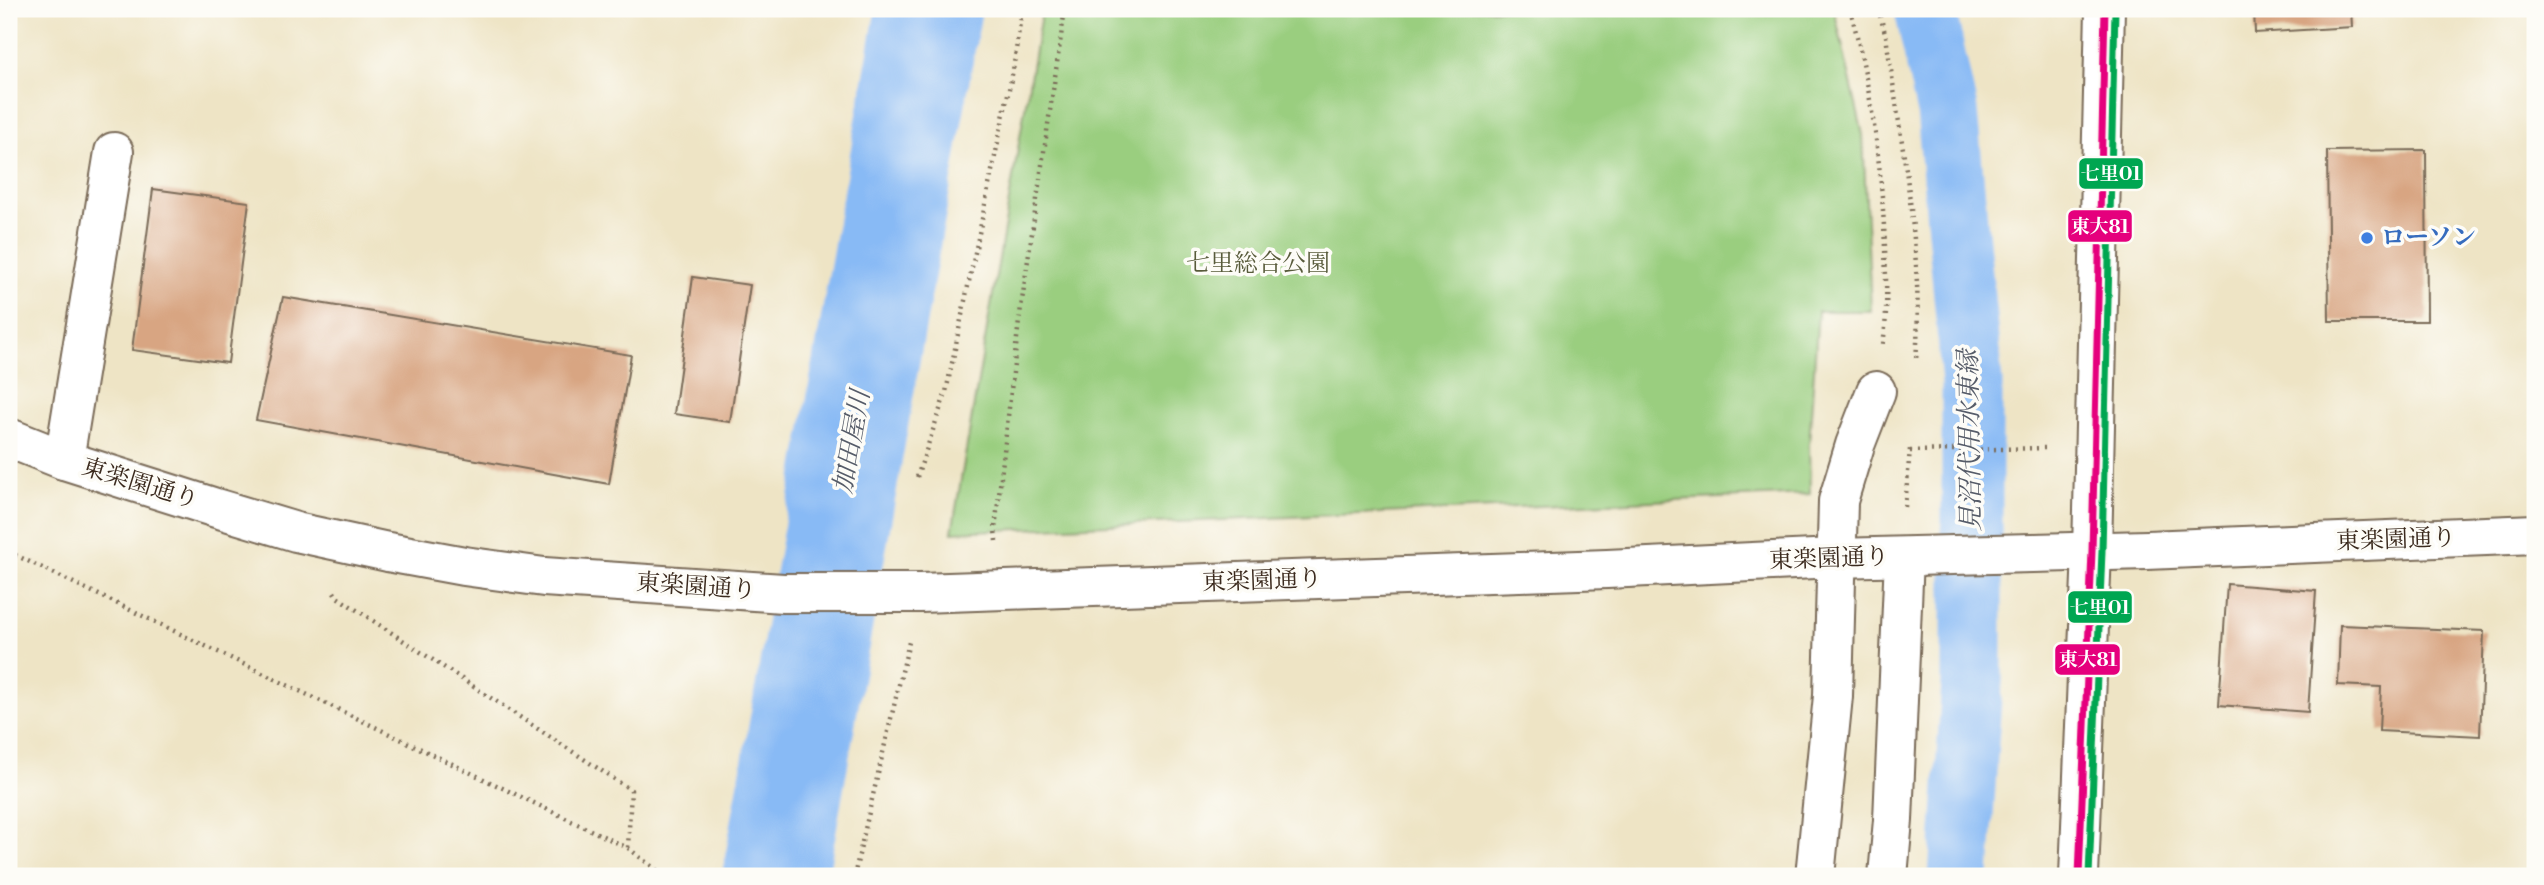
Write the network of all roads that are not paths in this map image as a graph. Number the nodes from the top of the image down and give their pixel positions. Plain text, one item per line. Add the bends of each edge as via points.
1 (2105, 9) edge
2 (114, 152) dead end
3 (1875, 391) road end
4 (9, 438) edge
5 (64, 460) junction
6 (2535, 534) edge
7 (2092, 551) junction
8 (1911, 556) junction
9 (1835, 558) junction
10 (1815, 876) edge
11 (1888, 876) edge
12 (2079, 876) edge

1 - 7 street
2 - 5 street
3 - 9 street via 1838,501
4 - 5 street, 東楽園通り
5 - 9 street, 東楽園通り via 296,532 464,566 544,577 783,593 905,593
6 - 7 street, 東楽園通り
7 - 8 street, 東楽園通り
7 - 12 street
8 - 9 street, 東楽園通り
8 - 11 street
9 - 10 street via 1833,696

